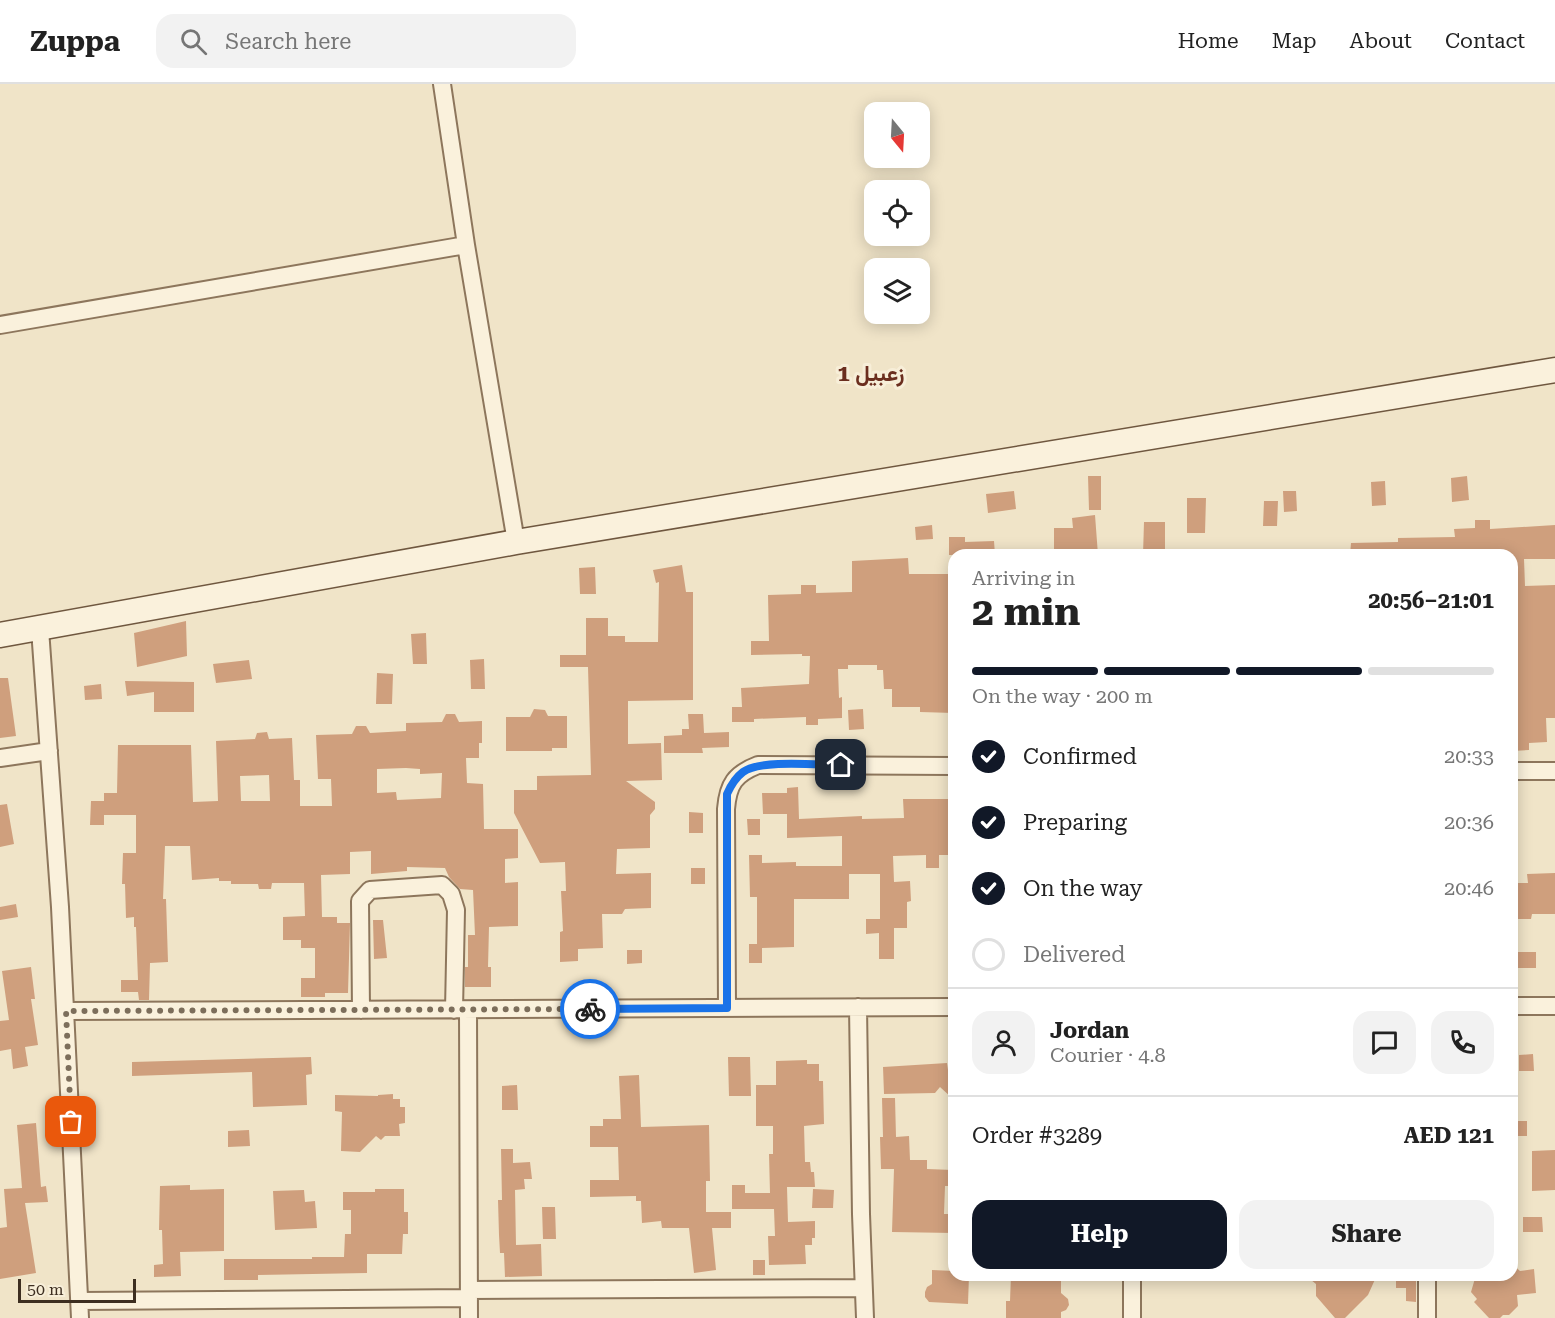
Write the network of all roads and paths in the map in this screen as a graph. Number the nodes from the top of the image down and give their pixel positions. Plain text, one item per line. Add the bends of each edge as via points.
1 (442, 84) edge
2 (466, 245) junction
3 (0, 324) edge
4 (1555, 370) edge
5 (516, 542) junction
6 (40, 629) junction
7 (0, 635) edge
8 (49, 751) junction
9 (0, 758) edge
10 (948, 766) edge
11 (1518, 771) edge
12 (1555, 771) edge
13 (1518, 1006) edge
14 (1555, 1006) edge
15 (858, 1007) junction
16 (948, 1007) edge
17 (727, 1008) junction
18 (361, 1010) junction
19 (461, 1010) junction
20 (66, 1011) junction
21 (1132, 1281) edge
22 (1427, 1281) edge
23 (863, 1288) junction
24 (469, 1294) junction
25 (79, 1300) junction
26 (81, 1318) edge
27 (469, 1318) edge
28 (865, 1318) edge
29 (1132, 1318) edge
30 (1427, 1318) edge

1 - 2 street
2 - 3 street
2 - 5 street
4 - 5 street
5 - 6 street
6 - 7 street
6 - 8 street
8 - 9 street
8 - 20 street
10 - 17 street via 758,765 734,780 727,794 726,809
11 - 12 street
13 - 14 street
15 - 16 street
15 - 17 street
15 - 23 street
17 - 19 street
18 - 19 street
18 - 19 street via 360,901 370,890 442,885 451,894 456,910
18 - 20 street
19 - 24 street
20 - 25 street
21 - 29 street
22 - 30 street
23 - 24 street
23 - 28 street
24 - 25 street
24 - 27 street
25 - 26 street

